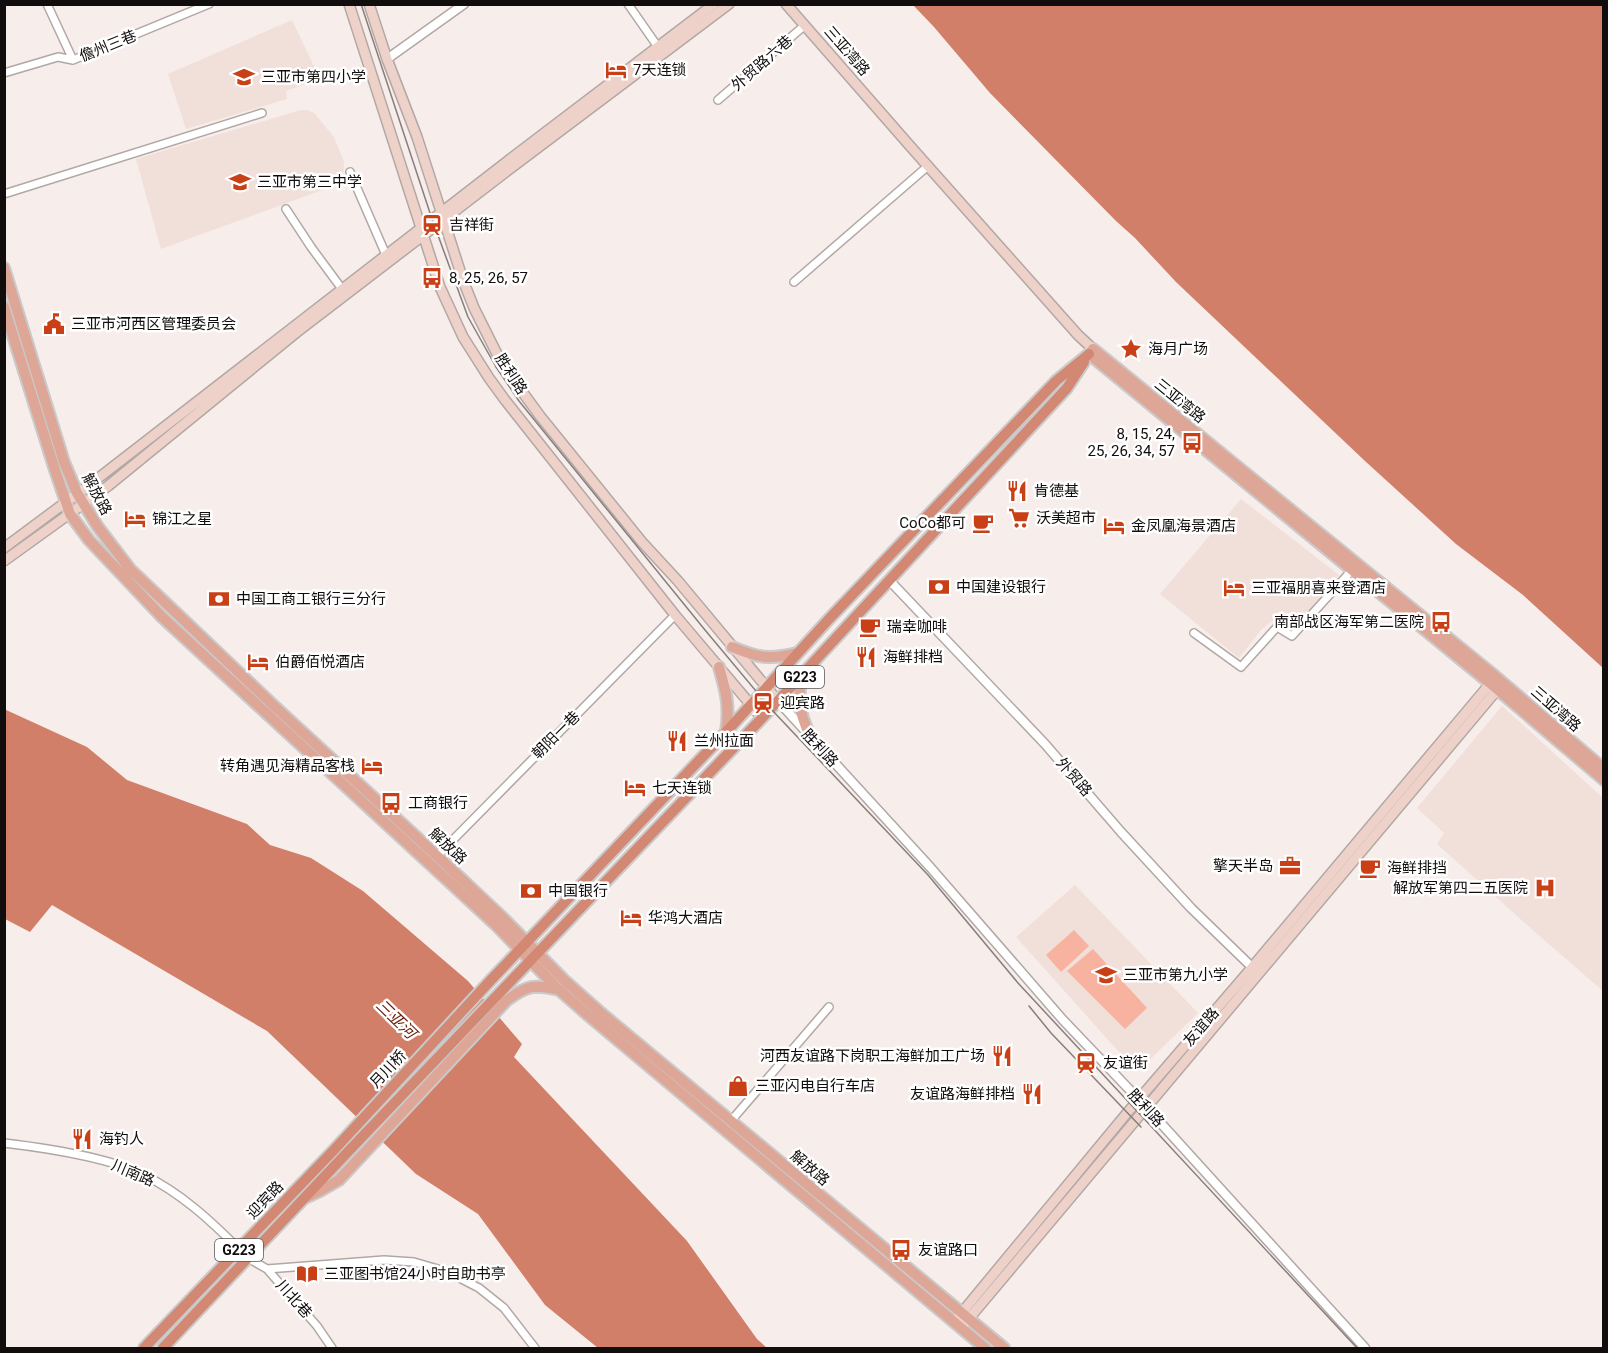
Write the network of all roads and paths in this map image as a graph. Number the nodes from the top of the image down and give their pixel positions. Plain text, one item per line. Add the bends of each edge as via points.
1 (47, 4) edge
2 (209, 4) edge
3 (349, 4) edge
4 (369, 4) edge
5 (464, 4) edge
6 (628, 4) edge
7 (714, 4) edge
8 (729, 4) edge
9 (786, 4) edge
10 (805, 25) junction
11 (657, 47) junction
12 (387, 59) junction
13 (73, 60) junction
14 (4, 73) edge
15 (718, 100) dead end
16 (262, 113) dead end
17 (928, 166) junction
18 (350, 172) dead end
19 (4, 194) edge
20 (286, 209) dead end
21 (442, 216) junction
22 (422, 232) junction
23 (386, 255) junction
24 (4, 268) edge
25 (794, 282) dead end
26 (342, 289) junction
27 (4, 307) edge
28 (1091, 351) junction
29 (77, 493) junction
30 (66, 502) junction
31 (84, 504) junction
32 (70, 514) junction
33 (4, 548) edge
34 (4, 561) edge
35 (1352, 570) junction
36 (889, 580) junction
37 (675, 615) junction
38 (1194, 633) dead end
39 (732, 647) junction
40 (797, 653) junction
41 (719, 667) junction
42 (807, 670) junction
43 (1496, 683) junction
44 (766, 687) junction
45 (778, 701) junction
46 (750, 705) junction
47 (762, 718) junction
48 (726, 732) junction
49 (810, 736) junction
50 (1604, 769) edge
51 (1604, 780) edge
52 (437, 856) junction
53 (524, 946) junction
54 (535, 957) junction
55 (1256, 971) junction
56 (560, 990) junction
57 (504, 996) junction
58 (829, 1007) dead end
59 (1139, 1100) junction
60 (1147, 1108) junction
61 (730, 1122) junction
62 (4, 1143) edge
63 (337, 1154) junction
64 (304, 1198) junction
65 (239, 1249) junction
66 (248, 1258) junction
67 (267, 1269) junction
68 (965, 1316) junction
69 (958, 1325) junction
70 (144, 1348) edge
71 (163, 1348) edge
72 (332, 1348) edge
73 (535, 1348) edge
74 (986, 1348) edge
75 (1004, 1348) edge
76 (1365, 1348) edge

1 - 13 street
2 - 13 street, 儋州三巷
3 - 22 main road, 胜利路
4 - 12 main road, 胜利路
5 - 12 street
6 - 11 street
7 - 11 main road
8 - 21 main road
9 - 10 main road, 三亚湾路
10 - 15 street, 外贸路六巷
10 - 17 main road, 三亚湾路
11 - 21 main road
12 - 21 main road, 胜利路
13 - 14 street, 儋州三巷 via 58,57
16 - 19 street
17 - 25 street
17 - 28 main road, 三亚湾路
18 - 23 street
20 - 26 street
21 - 22 main road
21 - 39 main road, 胜利路 via 474,308 502,364 642,542
22 - 23 main road
22 - 31 main road
22 - 37 main road, 胜利路 via 450,311 489,378
23 - 26 main road
24 - 29 main road, 解放路
26 - 29 main road
27 - 30 main road, 解放路
28 - 35 main road, 三亚湾路
28 - 36 highway, G223 via 1068,388
28 - 40 highway, G223 via 1056,381
28 - 43 main road, 三亚湾路
29 - 30 main road
29 - 31 main road, 解放路
30 - 32 main road, 解放路
30 - 33 main road
31 - 32 main road
31 - 52 main road, 解放路 via 130,569
32 - 34 main road
32 - 53 main road, 解放路 via 89,540 161,616 486,916
35 - 38 street via 1292,636 1277,627 1241,667
35 - 43 main road, 三亚湾路
36 - 42 highway, G223
36 - 55 street, 外贸路 via 1045,744 1191,908
37 - 41 main road, 胜利路
37 - 52 street, 朝阳一巷
39 - 40 main road via 758,657
39 - 44 main road, 胜利路
40 - 44 highway, G223
41 - 46 main road, 胜利路
41 - 48 main road via 728,705
42 - 45 highway, G223
42 - 49 main road via 799,701
43 - 50 main road, 三亚湾路
43 - 51 main road, 三亚湾路
43 - 55 main road, 友谊路
44 - 45 main road, 胜利路
44 - 46 highway, G223
45 - 47 highway, G223
45 - 49 street, 胜利路
46 - 47 main road, 胜利路
46 - 48 highway, G223
47 - 54 highway, G223
48 - 53 highway, G223
49 - 59 street, 胜利路
52 - 53 main road, 解放路
53 - 54 main road, 解放路
53 - 63 highway, 月川桥 / G223
54 - 56 main road, 解放路
54 - 57 highway, G223
54 - 61 main road, 解放路
55 - 59 main road, 友谊路
55 - 60 main road, 友谊路
56 - 57 main road via 529,987
56 - 69 main road, 解放路
57 - 63 highway, 月川桥 / G223
57 - 64 main road via 350,1169 330,1186
58 - 61 street
59 - 60 street, 胜利路
59 - 68 main road, 友谊路
60 - 68 main road, 友谊路
60 - 76 street, 胜利路
61 - 68 main road, 解放路
62 - 65 street, 川南路 via 109,1162 143,1175 177,1194
63 - 64 highway, 迎宾路 / G223
63 - 65 highway, 迎宾路 / G223
64 - 66 highway, 迎宾路 / G223
65 - 70 highway, 迎宾路 / G223
66 - 67 street, 川北巷
66 - 71 highway, 迎宾路 / G223
67 - 72 street, 川北巷
67 - 73 street via 384,1260 414,1262 448,1272 479,1288 504,1308
68 - 69 main road, 友谊路
68 - 75 main road, 解放路
69 - 74 main road, 解放路

